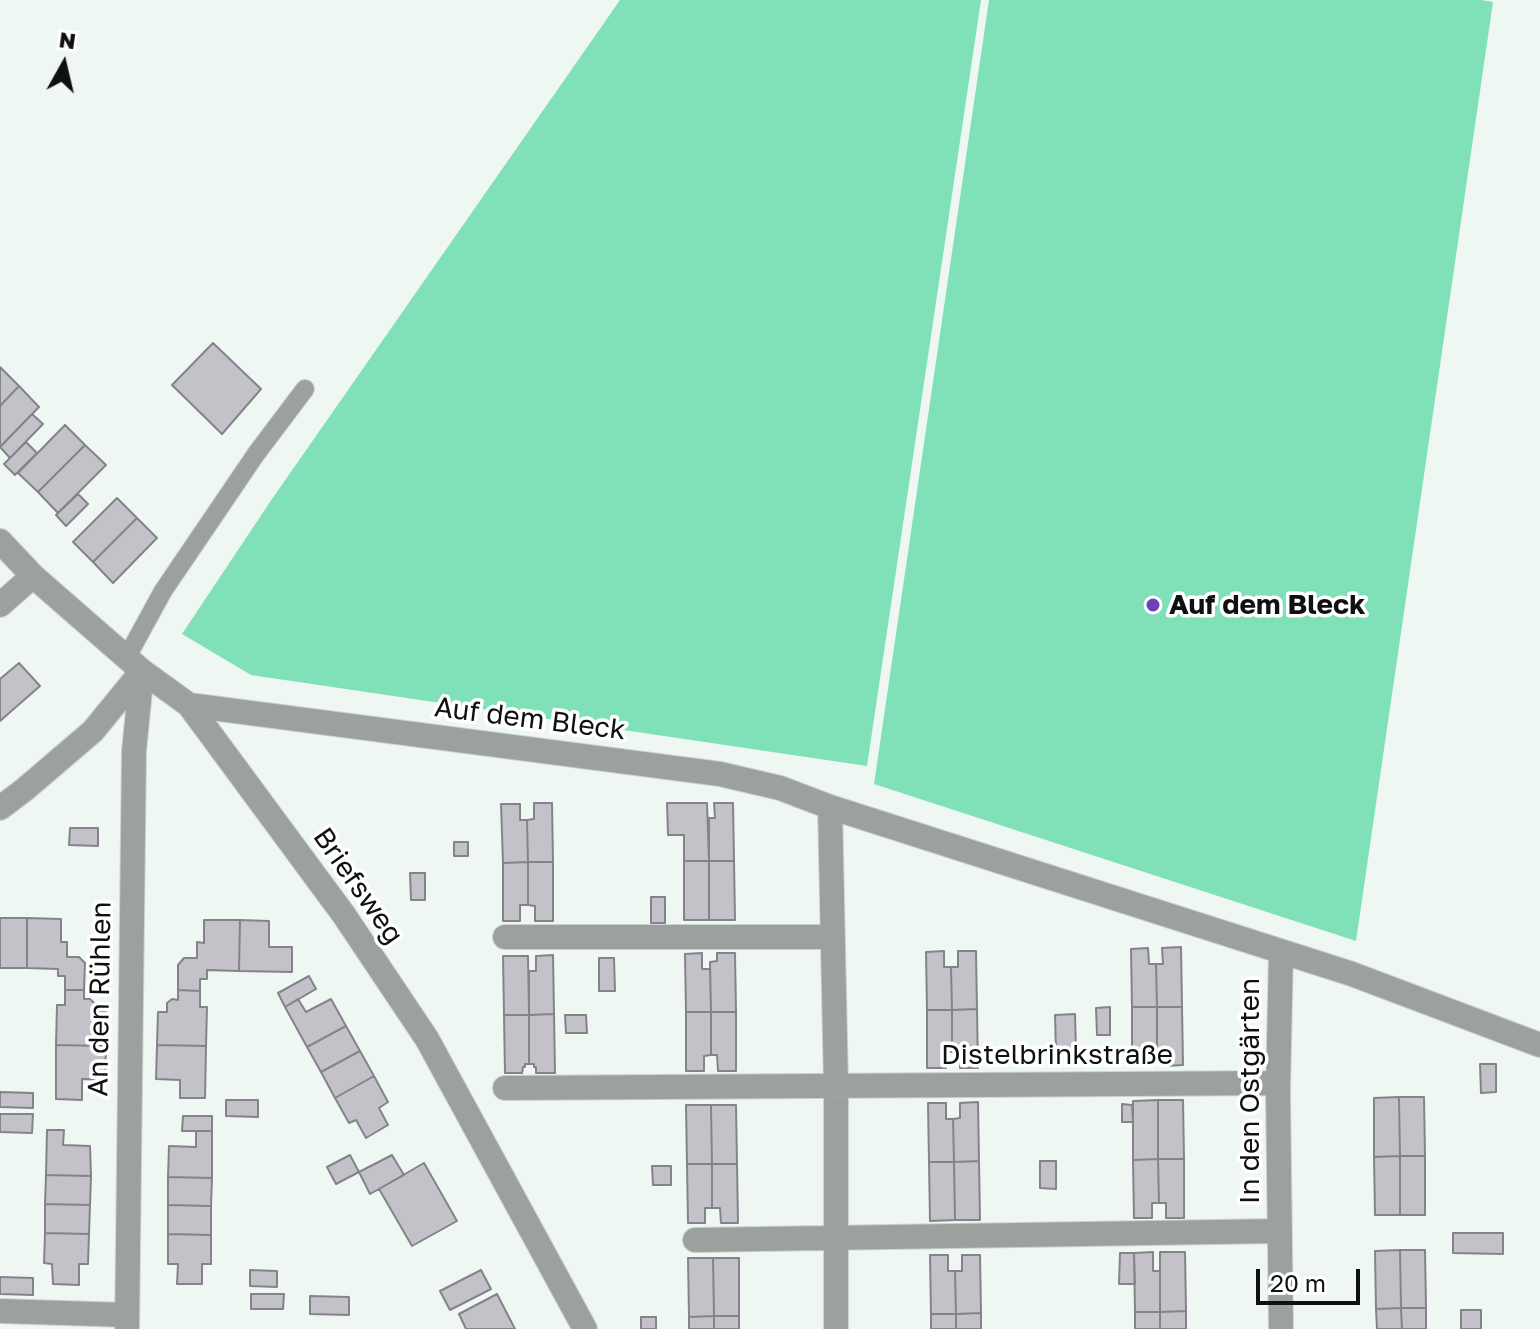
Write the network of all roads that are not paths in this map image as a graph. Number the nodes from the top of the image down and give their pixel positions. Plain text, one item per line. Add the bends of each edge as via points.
1 (305, 389) dead end
2 (0, 541) edge
3 (33, 576) junction
4 (0, 605) edge
5 (135, 664) junction
6 (189, 705) junction
7 (830, 807) junction
8 (0, 808) edge
9 (505, 937) dead end
10 (832, 937) junction
11 (1281, 952) junction
12 (1540, 1045) edge
13 (1278, 1083) junction
14 (836, 1086) junction
15 (505, 1088) dead end
16 (1279, 1231) junction
17 (836, 1238) junction
18 (695, 1240) dead end
19 (0, 1311) edge
20 (127, 1322) edge
21 (585, 1329) edge
22 (836, 1329) edge
23 (1281, 1329) edge

1 - 5 lane via 163,591
2 - 3 street, Briefsweg
3 - 4 street
3 - 5 street, Briefsweg
5 - 6 street, Briefsweg
5 - 8 street via 93,731
5 - 20 street, An den Rühlen
6 - 7 street, Auf dem Bleck via 720,774
6 - 21 street, Briefsweg via 344,915 427,1039
7 - 10 street
7 - 11 street, Auf dem Bleck
9 - 10 street
10 - 14 street
11 - 12 street, Auf dem Bleck
11 - 13 street, In den Ostgärten
13 - 14 street, Distelbrinkstraße
13 - 16 street, In den Ostgärten
14 - 15 street, Distelbrinkstraße
14 - 17 street
16 - 17 street, In den Ostgärten
16 - 23 street, In den Ostgärten
17 - 18 street
17 - 22 street
19 - 20 street

